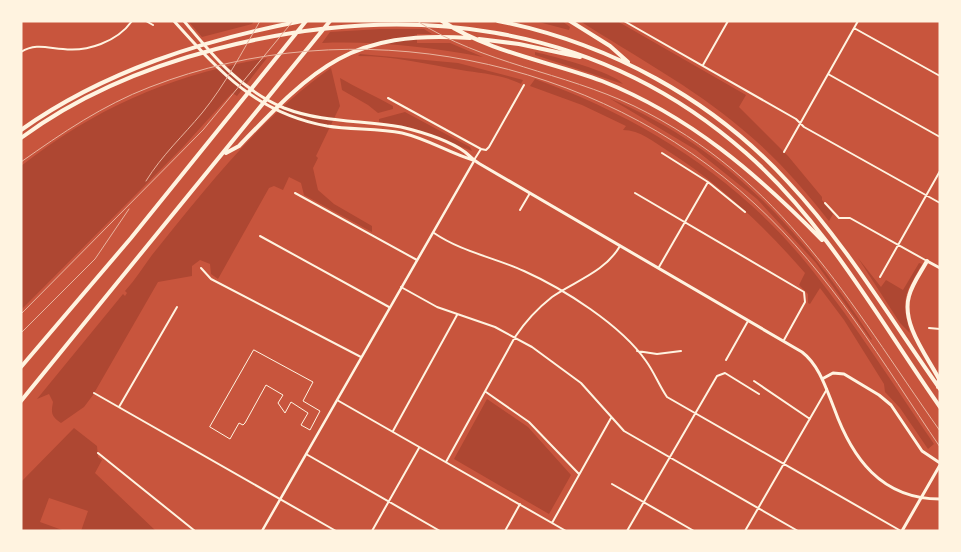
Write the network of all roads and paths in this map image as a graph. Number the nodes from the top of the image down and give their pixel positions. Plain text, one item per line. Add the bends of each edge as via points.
1 (132, 21) edge
2 (146, 21) edge
3 (174, 21) edge
4 (184, 21) edge
5 (304, 21) edge
6 (330, 21) edge
7 (442, 21) edge
8 (498, 21) edge
9 (570, 21) edge
10 (624, 21) edge
11 (728, 21) edge
12 (858, 21) edge
13 (630, 22) edge
14 (153, 25) dead end
15 (854, 28) junction
16 (21, 52) edge
17 (590, 59) junction
18 (630, 64) junction
19 (703, 66) junction
20 (828, 74) junction
21 (940, 76) edge
22 (524, 85) dead end
23 (388, 98) dead end
24 (800, 123) junction
25 (21, 130) edge
26 (940, 137) edge
27 (21, 138) edge
28 (481, 149) junction
29 (784, 152) dead end
30 (662, 153) dead end
31 (224, 154) junction
32 (474, 160) junction
33 (940, 171) edge
34 (708, 182) junction
35 (295, 193) dead end
36 (530, 193) junction
37 (635, 193) dead end
38 (926, 195) junction
39 (824, 203) dead end
40 (940, 203) edge
41 (520, 210) dead end
42 (745, 212) dead end
43 (684, 222) junction
44 (433, 232) junction
45 (260, 236) dead end
46 (898, 245) junction
47 (620, 246) junction
48 (832, 249) junction
49 (417, 260) junction
50 (927, 261) junction
51 (202, 268) dead end
52 (658, 268) junction
53 (940, 268) edge
54 (880, 277) dead end
55 (401, 287) junction
56 (562, 291) junction
57 (176, 307) dead end
58 (389, 307) junction
59 (457, 315) junction
60 (748, 321) junction
61 (929, 328) dead end
62 (940, 329) edge
63 (515, 336) junction
64 (784, 341) junction
65 (638, 351) junction
66 (681, 351) dead end
67 (362, 357) junction
68 (726, 360) dead end
69 (21, 367) edge
70 (822, 379) junction
71 (754, 381) dead end
72 (939, 388) edge
73 (826, 389) junction
74 (485, 392) junction
75 (94, 393) dead end
76 (759, 394) dead end
77 (337, 400) junction
78 (21, 401) edge
79 (940, 406) edge
80 (119, 407) junction
81 (695, 413) junction
82 (611, 418) junction
83 (810, 418) junction
84 (210, 427) joint
85 (392, 432) junction
86 (420, 447) junction
87 (98, 452) dead end
88 (306, 454) junction
89 (669, 458) junction
90 (446, 462) junction
91 (783, 463) junction
92 (939, 465) edge
93 (579, 474) junction
94 (612, 484) dead end
95 (280, 499) junction
96 (940, 499) edge
97 (389, 501) junction
98 (644, 502) junction
99 (520, 504) junction
100 (758, 508) junction
101 (552, 523) junction
102 (195, 531) edge
103 (262, 531) edge
104 (336, 531) edge
105 (372, 531) edge
106 (440, 531) edge
107 (505, 531) edge
108 (566, 531) edge
109 (627, 531) edge
110 (694, 531) edge
111 (745, 531) edge
112 (798, 531) edge
113 (902, 531) edge

1 - 16 street via 120,34 96,46 71,50 36,46
2 - 14 street
3 - 32 main road via 226,77 268,106 292,117 323,125 392,132 429,141
4 - 32 main road via 237,79 279,105 329,120 421,132 447,142
5 - 25 highway via 221,40 156,60 95,86
5 - 69 highway via 263,77
6 - 31 highway
7 - 48 highway via 479,41 604,82 686,123 758,177
8 - 18 highway via 563,38
9 - 18 highway via 610,46
10 - 13 street
11 - 19 street
12 - 15 street
13 - 19 street
15 - 20 street
15 - 21 street
17 - 27 highway via 514,35 451,25 384,23 319,28 230,45 151,69 83,99
17 - 31 highway via 505,42 454,37 396,39 357,50 326,65 290,92 239,146
17 - 48 highway via 650,87 720,132 782,187
18 - 72 highway via 713,114 788,182 830,233
19 - 24 street
20 - 24 street
20 - 26 street
22 - 28 street via 489,147
23 - 28 street
24 - 29 street
24 - 38 street
28 - 32 street
30 - 34 street
31 - 78 highway
32 - 36 main road
32 - 44 street
33 - 38 street
34 - 42 street
34 - 43 street
35 - 49 street
36 - 41 street
36 - 47 main road
37 - 43 street
38 - 40 street
38 - 46 street
39 - 46 street via 839,218 850,218
43 - 52 street
43 - 64 street via 804,292 804,304
44 - 49 street
44 - 56 street via 461,249 523,270
45 - 58 street
46 - 50 street
46 - 54 street
47 - 52 main road
47 - 56 street via 602,267
48 - 79 highway
49 - 55 street
50 - 53 main road
50 - 72 highway via 909,294 907,309 913,331 940,379
51 - 67 street via 212,278
52 - 60 main road
55 - 58 street
55 - 59 street
56 - 63 street via 539,309
56 - 65 street
57 - 80 street
58 - 67 street
59 - 63 street
59 - 85 street
60 - 64 main road
60 - 68 street
61 - 62 street
63 - 74 street
63 - 82 street via 572,375
64 - 70 main road via 807,356
65 - 66 street via 657,354
65 - 81 street via 667,396
67 - 77 street
70 - 73 main road
70 - 92 main road via 833,373 844,374 885,399 919,448
71 - 83 street
73 - 83 street
73 - 96 main road via 845,435 861,462 877,477 902,492
74 - 90 street
74 - 93 street via 529,422
75 - 80 street
76 - 81 street via 725,373 719,374
77 - 85 street
77 - 88 street
80 - 95 street
81 - 89 street
81 - 91 street
82 - 89 street via 629,434
82 - 93 street
83 - 91 street
84 - 84 street via 254,350 313,382 303,401 320,410 310,430 301,425 308,413 291,402 285,413 278,403 283,395 266,386 245,423 240,423 230,439
85 - 86 street
86 - 90 street
86 - 97 street
87 - 102 street
88 - 95 street
88 - 97 street
89 - 98 street
89 - 100 street
90 - 99 street
91 - 100 street
91 - 113 street
92 - 113 main road
93 - 101 street
94 - 98 street
95 - 103 street
95 - 104 street
97 - 105 street
97 - 106 street
98 - 109 street
98 - 110 street
99 - 101 street
99 - 107 street
100 - 111 street
100 - 112 street
101 - 108 street

